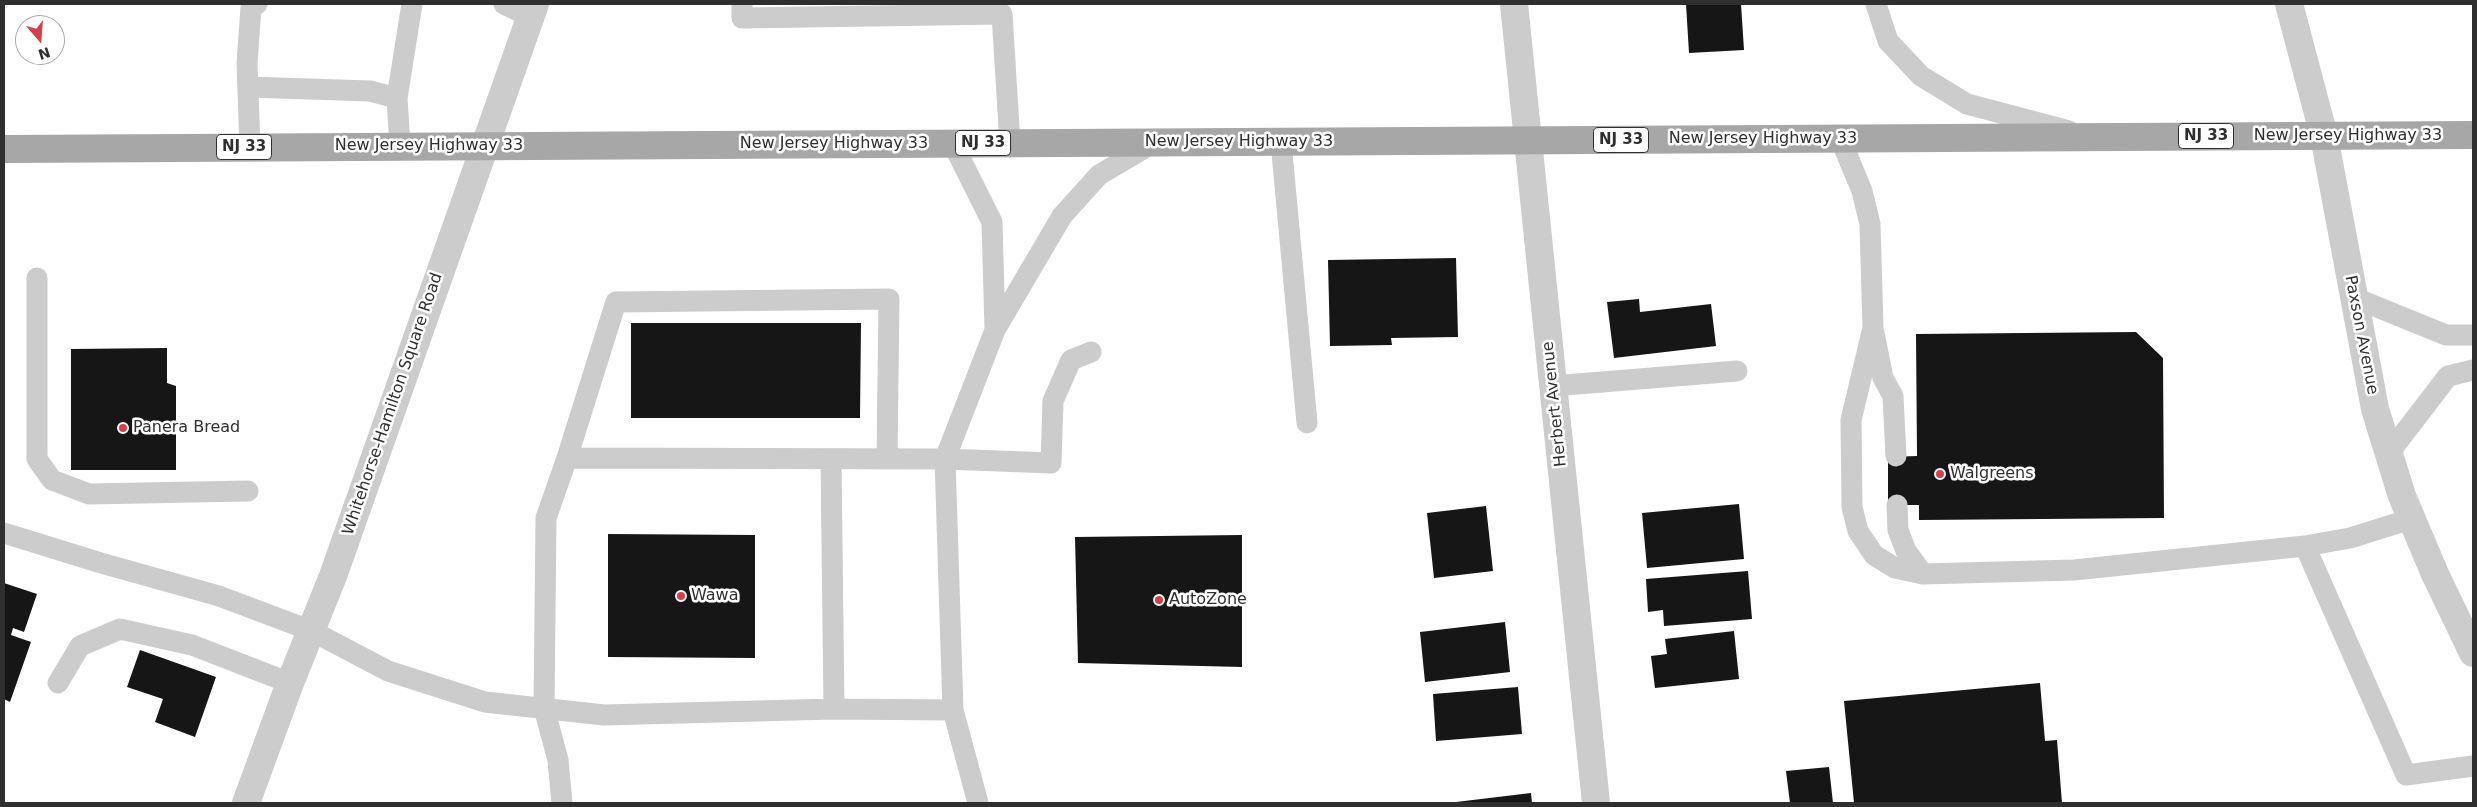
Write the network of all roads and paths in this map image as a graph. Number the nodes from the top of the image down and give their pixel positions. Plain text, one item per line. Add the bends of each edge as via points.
1 (257, 4) edge
2 (412, 4) edge
3 (504, 4) edge
4 (742, 4) edge
5 (1514, 4) edge
6 (1876, 4) edge
7 (2289, 4) edge
8 (1002, 9) edge
9 (533, 10) edge
10 (248, 87) junction
11 (397, 98) junction
12 (2473, 135) edge
13 (2324, 136) junction
14 (2088, 137) junction
15 (1840, 138) junction
16 (1528, 141) junction
17 (1281, 142) junction
18 (1010, 143) junction
19 (1153, 143) junction
20 (953, 144) junction
21 (400, 146) junction
22 (484, 146) junction
23 (250, 147) junction
24 (4, 149) edge
25 (37, 278) dead end
26 (2355, 298) junction
27 (1873, 328) junction
28 (995, 330) junction
29 (2473, 335) edge
30 (1090, 352) dead end
31 (1737, 370) dead end
32 (2473, 370) edge
33 (1553, 386) junction
34 (1307, 423) dead end
35 (2389, 453) junction
36 (1896, 456) dead end
37 (567, 458) junction
38 (831, 459) junction
39 (887, 459) junction
40 (945, 459) junction
41 (248, 491) dead end
42 (1897, 505) dead end
43 (2411, 518) junction
44 (4, 532) edge
45 (2305, 546) junction
46 (1923, 574) junction
47 (312, 631) junction
48 (2473, 653) edge
49 (58, 683) dead end
50 (290, 683) junction
51 (544, 708) junction
52 (834, 709) junction
53 (953, 710) junction
54 (2473, 766) edge
55 (246, 803) edge
56 (562, 803) edge
57 (978, 803) edge
58 (1596, 803) edge

1 - 10 lane via 251,8
2 - 11 lane
3 - 9 lane
4 - 8 lane via 742,18
5 - 16 street, Herbert Avenue
6 - 14 lane via 1888,41 1921,76 1967,104
7 - 13 street, Paxson Avenue
8 - 18 lane
9 - 22 street, Whitehorse-Hamilton Square Road
10 - 11 lane via 370,91
10 - 23 lane
11 - 21 lane
12 - 13 main road, New Jersey Highway 33 / NJ 33
13 - 14 main road, New Jersey Highway 33 / NJ 33
13 - 26 street, Paxson Avenue
14 - 15 main road, New Jersey Highway 33 / NJ 33
15 - 16 main road, New Jersey Highway 33 / NJ 33
15 - 27 lane via 1862,191 1870,224
16 - 17 main road, New Jersey Highway 33 / NJ 33
16 - 33 street, Herbert Avenue
17 - 19 main road, New Jersey Highway 33 / NJ 33
17 - 34 lane
18 - 19 main road, New Jersey Highway 33 / NJ 33
18 - 20 main road, New Jersey Highway 33 / NJ 33
19 - 28 lane via 1099,175 1062,216
20 - 22 main road, New Jersey Highway 33 / NJ 33
20 - 28 lane via 992,222
21 - 22 main road, New Jersey Highway 33 / NJ 33
21 - 23 main road, New Jersey Highway 33 / NJ 33
22 - 47 street, Whitehorse-Hamilton Square Road
23 - 24 main road, New Jersey Highway 33 / NJ 33
25 - 41 lane via 37,459 52,480 89,494
26 - 29 lane via 2446,335
26 - 35 street, Paxson Avenue via 2375,410
27 - 36 lane via 1883,378 1894,396
27 - 46 lane via 1851,420 1852,507 1858,531 1874,555 1895,568
28 - 40 lane
30 - 40 lane via 1071,360 1053,401 1051,463
31 - 33 lane
32 - 35 lane via 2448,376
33 - 58 street, Herbert Avenue
35 - 43 street, Paxson Avenue
37 - 38 lane
37 - 39 lane via 616,302 889,299
37 - 51 lane via 546,518
38 - 39 lane
38 - 52 lane
39 - 40 lane
40 - 53 lane
42 - 46 lane via 1898,530 1903,544
43 - 45 lane via 2350,538
43 - 48 street, Paxson Avenue
44 - 47 lane via 101,564 219,596
45 - 46 lane via 2074,570
45 - 54 lane via 2406,776
47 - 50 street, Whitehorse-Hamilton Square Road
47 - 51 lane via 388,671 485,702
49 - 50 lane via 80,646 120,629 192,645
50 - 55 street, Whitehorse-Hamilton Square Road
51 - 52 lane via 604,716
51 - 56 lane via 558,760
52 - 53 lane
53 - 57 lane

